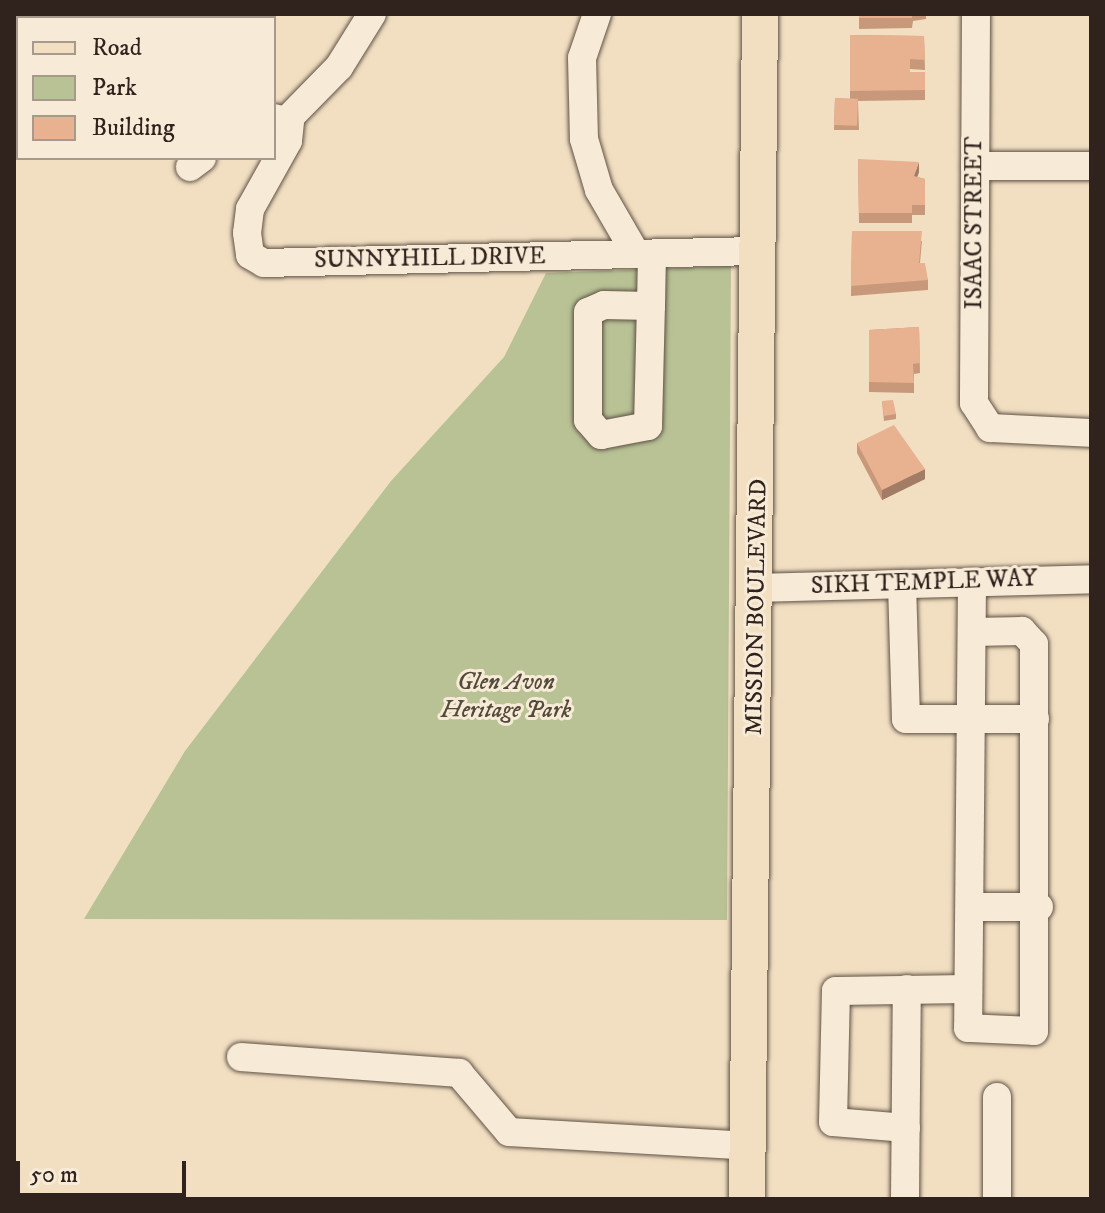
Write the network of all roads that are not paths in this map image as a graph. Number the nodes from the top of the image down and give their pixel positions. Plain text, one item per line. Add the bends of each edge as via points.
1 (372, 14) edge
2 (597, 14) edge
3 (760, 14) edge
4 (976, 14) edge
5 (281, 119) edge
6 (975, 166) junction
7 (1091, 166) edge
8 (760, 251) junction
9 (644, 254) junction
10 (651, 306) junction
11 (1091, 433) edge
12 (1091, 579) edge
13 (972, 582) junction
14 (902, 584) junction
15 (758, 588) junction
16 (973, 632) junction
17 (1035, 719) junction
18 (971, 720) junction
19 (970, 907) junction
20 (1039, 907) junction
21 (907, 989) junction
22 (968, 989) junction
23 (241, 1057) dead end
24 (997, 1097) dead end
25 (906, 1128) junction
26 (750, 1146) junction
27 (747, 1199) edge
28 (905, 1199) edge
29 (997, 1199) edge

1 - 5 street, SUNNYHILL DRIVE via 339,67
2 - 9 street via 582,58 584,139 599,190
3 - 8 main road, MISSION BOULEVARD
4 - 6 street, ISAAC STREET
5 - 9 street, SUNNYHILL DRIVE via 288,141 250,209 250,255 264,263
6 - 7 street
6 - 11 street, ISAAC STREET via 974,403 990,428
8 - 9 street, SUNNYHILL DRIVE
8 - 15 main road, MISSION BOULEVARD
9 - 10 street
10 - 10 street via 648,426 601,435 588,420 588,312 604,305
12 - 13 street, SIKH TEMPLE WAY
13 - 14 street, SIKH TEMPLE WAY
13 - 16 street
14 - 15 street, SIKH TEMPLE WAY
14 - 18 street via 902,714
15 - 26 main road, MISSION BOULEVARD
16 - 17 street via 1030,634
16 - 18 street
17 - 18 street
17 - 20 street
18 - 19 street
19 - 20 street
19 - 22 street
20 - 22 street via 1039,1026 974,1033
21 - 22 street
21 - 25 street
21 - 25 street via 836,991 833,1122
23 - 26 street via 459,1073 509,1132
24 - 29 street
25 - 28 street
26 - 27 main road, MISSION BOULEVARD

